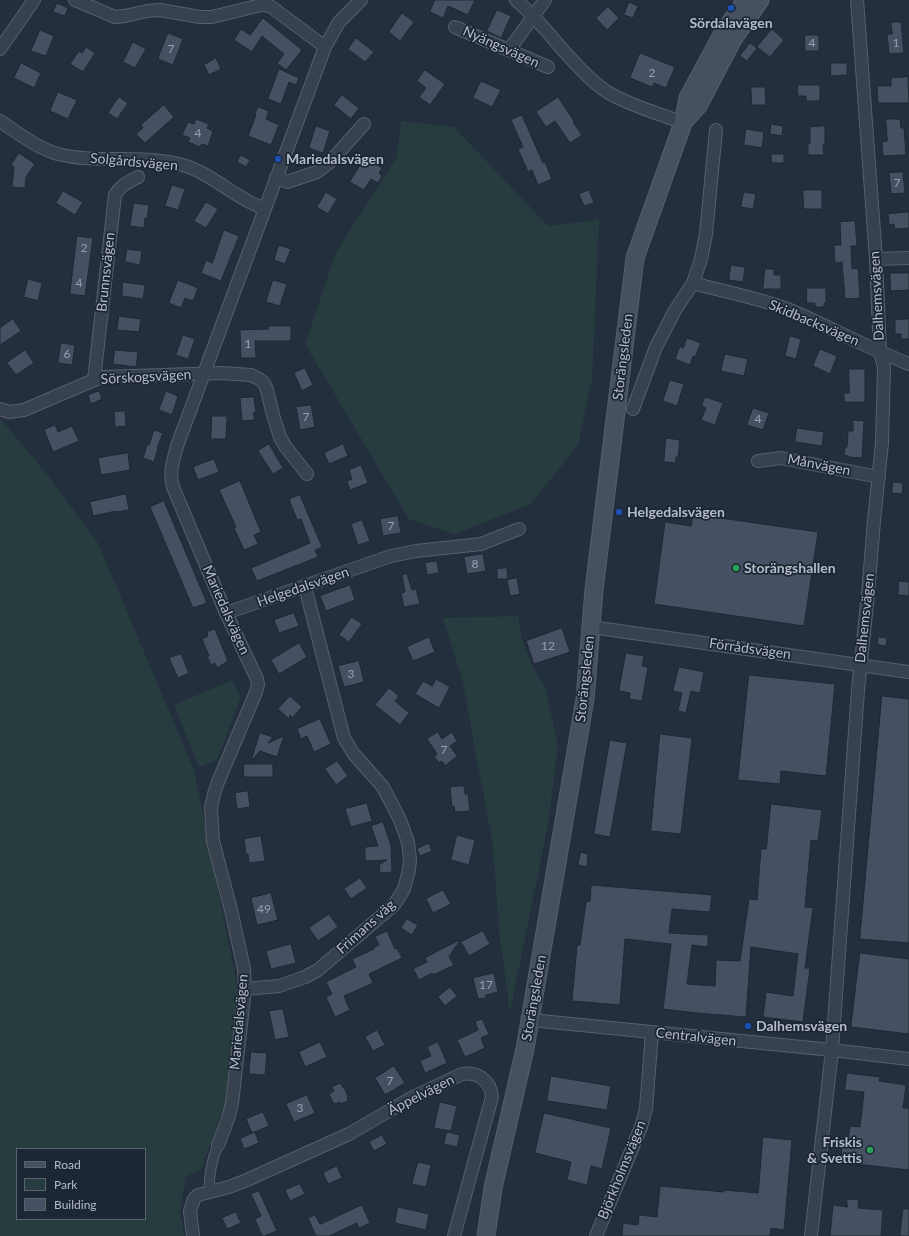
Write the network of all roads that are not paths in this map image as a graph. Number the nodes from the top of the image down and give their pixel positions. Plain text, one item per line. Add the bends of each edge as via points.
1 (34, 0) edge
2 (75, 0) edge
3 (361, 0) edge
4 (516, 0) edge
5 (545, 0) edge
6 (746, 0) edge
7 (760, 0) edge
8 (857, 0) edge
9 (533, 17) junction
10 (455, 27) dead end
11 (325, 47) junction
12 (0, 49) edge
13 (509, 50) junction
14 (548, 67) dead end
15 (0, 121) edge
16 (683, 123) junction
17 (364, 124) dead end
18 (716, 130) dead end
19 (138, 177) dead end
20 (276, 177) junction
21 (265, 209) junction
22 (909, 258) edge
23 (876, 259) junction
24 (693, 284) junction
25 (880, 352) junction
26 (909, 364) edge
27 (204, 374) junction
28 (94, 380) junction
29 (633, 408) dead end
30 (0, 409) edge
31 (758, 461) dead end
32 (307, 474) dead end
33 (879, 477) junction
34 (518, 529) dead end
35 (305, 587) junction
36 (226, 613) junction
37 (591, 626) junction
38 (861, 665) junction
39 (909, 672) edge
40 (245, 989) junction
41 (531, 1020) junction
42 (652, 1032) junction
43 (832, 1050) junction
44 (909, 1059) edge
45 (218, 1145) joint
46 (209, 1192) junction
47 (193, 1236) edge
48 (454, 1236) edge
49 (486, 1236) edge
50 (596, 1236) edge
51 (811, 1236) edge

1 - 12 street
2 - 11 street via 115,17 160,10 212,17 261,5 270,6
3 - 11 street, Mariedalsvägen via 339,22
4 - 9 street
5 - 9 street
6 - 16 main road, Storängsleden via 723,33 688,98
7 - 16 main road, Storängsleden via 733,39 698,106
8 - 23 street, Dalhemsvägen
9 - 13 street
9 - 16 street via 603,89
10 - 13 street, Nyängsvägen
11 - 20 street, Mariedalsvägen
13 - 14 street, Nyängsvägen
15 - 21 street, Solgårdsvägen via 58,154 166,162 192,168
16 - 37 main road, Storängsleden via 635,258
17 - 20 street via 331,161 317,172 287,182
18 - 24 street via 706,234
19 - 28 street, Brunnsvägen via 125,183 115,195
20 - 21 street, Mariedalsvägen
21 - 27 street, Mariedalsvägen
22 - 23 street
23 - 25 street, Dalhemsvägen
24 - 25 street, Skidbacksvägen via 789,310
24 - 29 street via 674,312 656,347
25 - 26 street, Skidbacksvägen
25 - 33 street, Dalhemsvägen via 884,367
27 - 28 street, Sörskogsvägen via 104,377
27 - 32 street, Sörskogsvägen via 250,375 259,378 267,390 280,437
27 - 36 street, Mariedalsvägen via 178,446 170,478
28 - 30 street, Sörskogsvägen via 24,410 9,412
31 - 33 street, Månvägen via 781,458
33 - 38 street, Dalhemsvägen
34 - 35 street, Helgedalsvägen via 481,544 391,556
35 - 36 street, Helgedalsvägen
35 - 40 street, Frimans väg via 344,738 353,754 383,787 400,820 408,842 409,870 404,889 394,905 318,970 279,986
36 - 40 street, Mariedalsvägen via 258,685 218,782 211,808 213,841 237,934
37 - 38 street, Förrådsvägen
37 - 41 main road, Storängsleden via 585,699
38 - 39 street, Förrådsvägen
38 - 43 street, Dalhemsvägen
40 - 45 street, Mariedalsvägen via 232,1103
41 - 42 street, Centralvägen
41 - 49 main road, Storängsleden via 493,1188
42 - 43 street, Centralvägen
42 - 50 street, Björkholmsvägen via 643,1121
43 - 44 street, Centralvägen
43 - 51 street, Dalhemsvägen
45 - 46 street, Mariedalsvägen via 209,1175
46 - 47 street via 198,1195 192,1204 190,1211
46 - 48 street, Äppelvägen via 247,1180 349,1134 411,1098 470,1072 488,1084 492,1097

